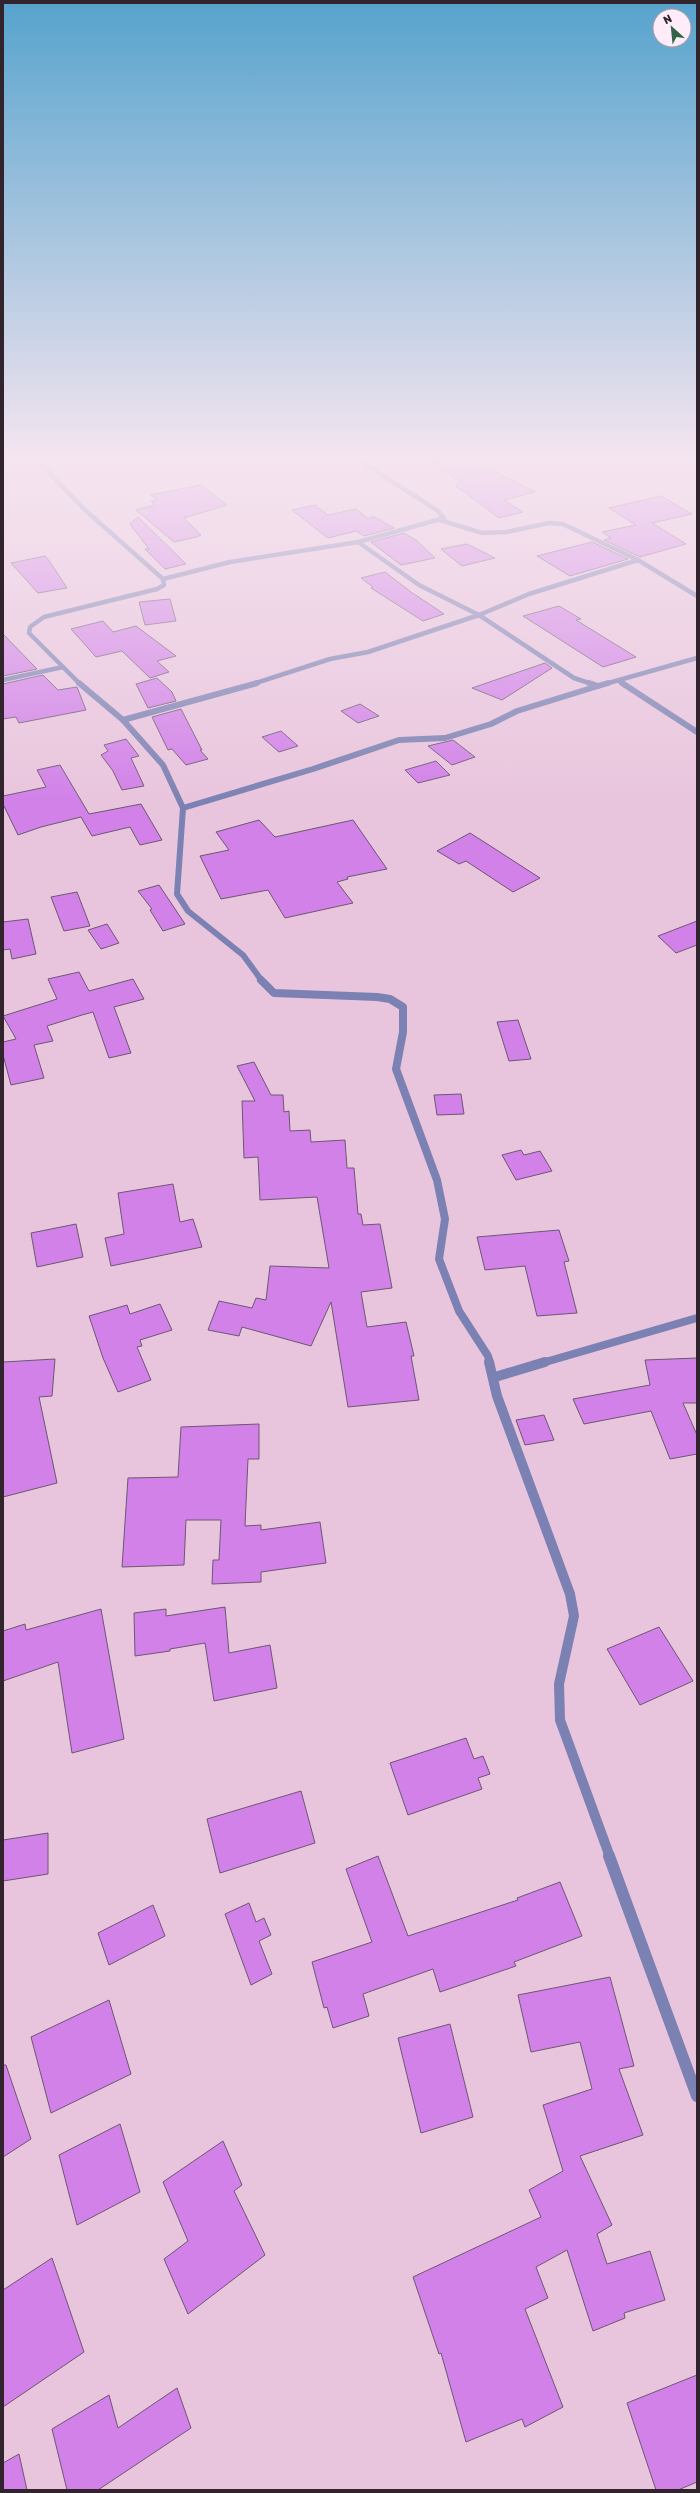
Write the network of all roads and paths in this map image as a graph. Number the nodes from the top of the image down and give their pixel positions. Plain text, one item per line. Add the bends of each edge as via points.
1 (153, 570) edge
2 (197, 570) edge
3 (398, 570) edge
4 (605, 570) edge
5 (655, 570) edge
6 (163, 579) junction
7 (697, 596) edge
8 (479, 615) junction
9 (697, 658) edge
10 (63, 667) junction
11 (3, 680) edge
12 (618, 681) junction
13 (598, 686) junction
14 (123, 720) junction
15 (697, 732) edge
16 (183, 808) junction
17 (697, 1318) edge
18 (494, 1377) junction
19 (697, 2096) edge

1 - 6 street
2 - 6 street
3 - 8 street via 419,585
4 - 8 street via 529,594
5 - 7 street
6 - 10 street via 164,585 157,590 36,621 30,627 29,633
8 - 13 street via 574,678
8 - 14 street via 368,652 330,659 272,679
9 - 12 street
10 - 11 street
10 - 14 street
12 - 13 street
12 - 15 street
13 - 16 street via 517,711 491,724 462,733 444,738 399,740
14 - 16 street via 163,765
16 - 18 street via 177,894 188,911 243,955 268,989 281,995 378,997 390,999 403,1007 403,1032 396,1069 437,1180 445,1219 439,1259 459,1311 488,1356
17 - 18 street
18 - 19 street via 497,1396 570,1594 574,1616 559,1684 560,1720

